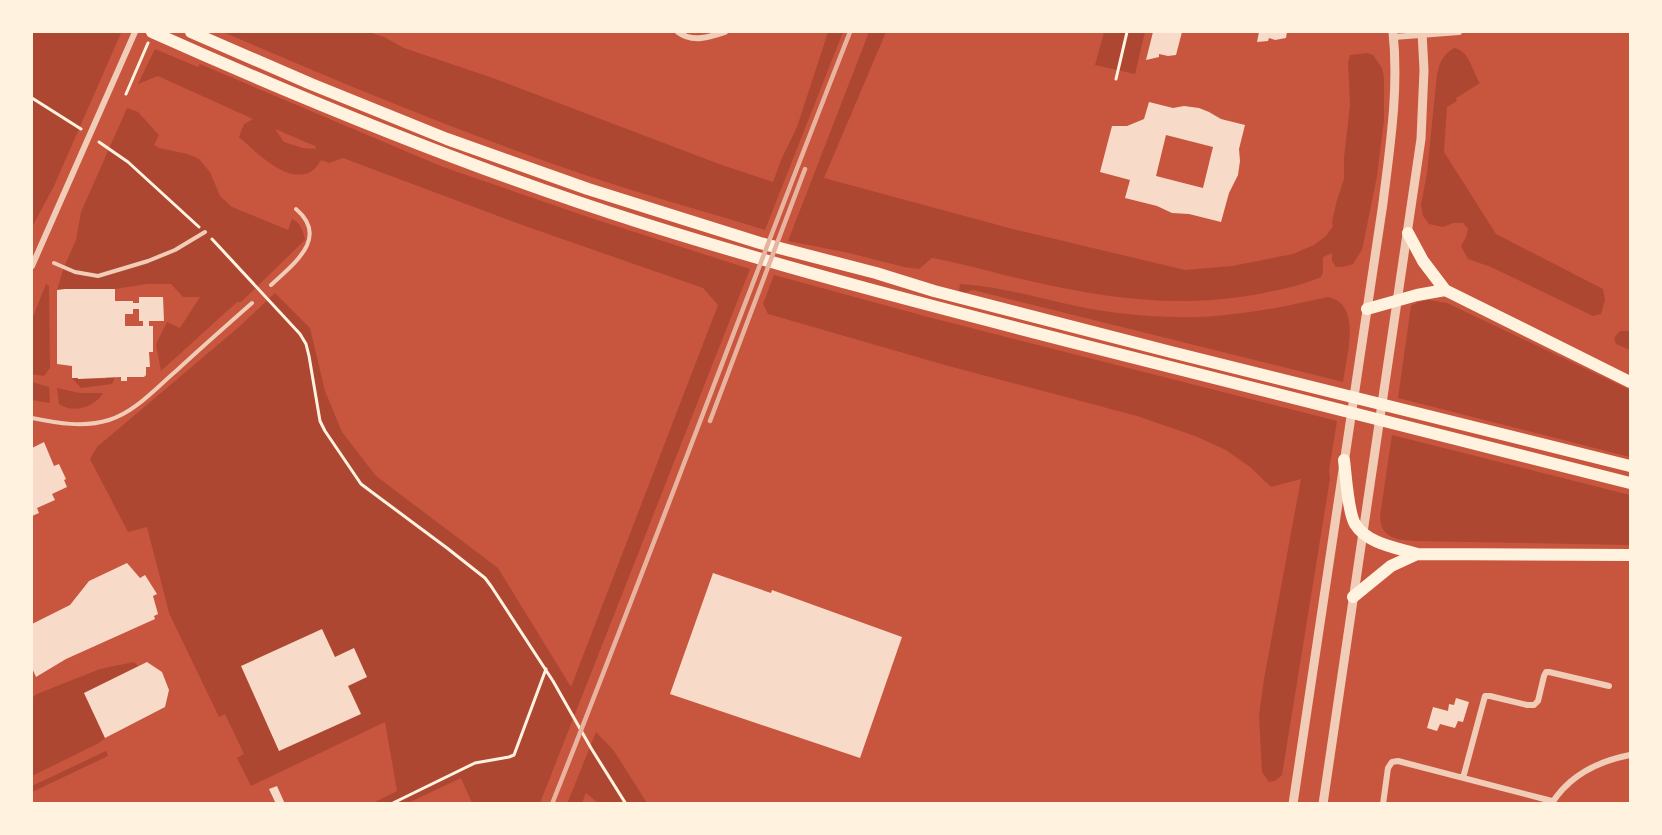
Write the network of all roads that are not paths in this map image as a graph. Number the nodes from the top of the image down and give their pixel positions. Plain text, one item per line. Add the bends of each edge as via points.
1 (135, 32) edge
2 (191, 32) edge
3 (678, 32) edge
4 (725, 32) edge
5 (1459, 32) edge
6 (1422, 33) edge
7 (1394, 34) edge
8 (151, 36) edge
9 (296, 209) dead end
10 (205, 232) road end
11 (1408, 233) junction
12 (54, 263) dead end
13 (32, 266) edge
14 (271, 285) dead end
15 (1444, 290) junction
16 (1397, 301) junction
17 (252, 303) dead end
18 (1367, 309) junction
19 (1630, 382) edge
20 (32, 418) edge
21 (1344, 460) junction
22 (1630, 466) edge
23 (1630, 483) edge
24 (1363, 533) junction
25 (1418, 554) junction
26 (1630, 555) edge
27 (1353, 597) junction
28 (1609, 686) dead end
29 (1630, 755) edge
30 (1463, 778) junction
31 (1552, 802) edge
32 (1293, 804) edge
33 (1323, 804) edge
34 (1383, 804) edge

1 - 13 street
2 - 22 highway via 447,139 760,243 1127,341
3 - 4 street via 684,37 706,38
5 - 6 street
6 - 7 street
6 - 11 street via 1421,139
7 - 18 street via 1392,130
8 - 23 highway via 441,153 653,227 762,260
9 - 14 lane via 306,220 309,242
10 - 12 lane via 175,250 98,276
11 - 15 highway
11 - 16 street
15 - 16 highway
15 - 19 highway
16 - 18 highway
16 - 24 street
17 - 20 lane via 121,415 80,425
18 - 21 street
21 - 24 highway via 1354,524
21 - 32 street
24 - 25 highway
24 - 27 street
25 - 26 highway
25 - 27 highway via 1391,566
27 - 33 street
28 - 30 street via 1546,672 1534,705 1485,696
29 - 31 street via 1584,771
30 - 31 street
30 - 34 street via 1392,762

